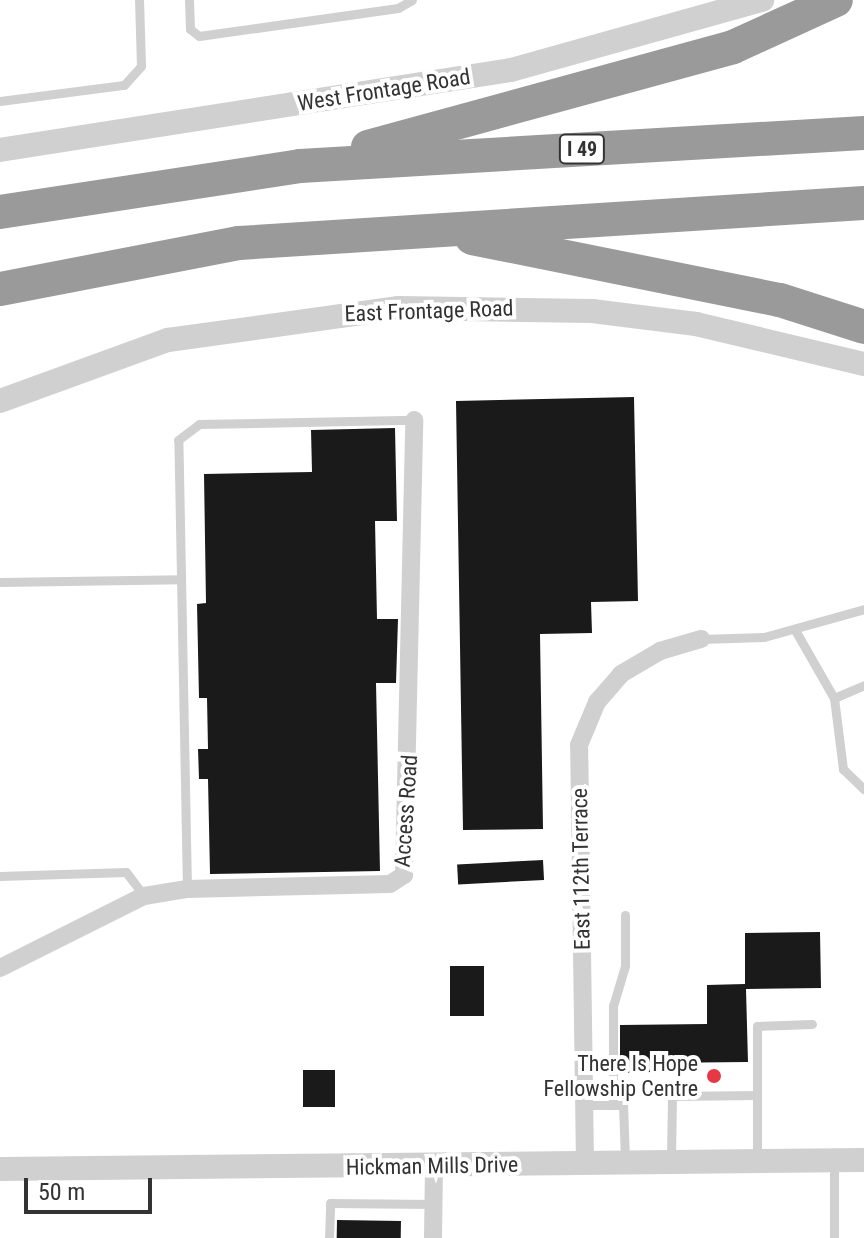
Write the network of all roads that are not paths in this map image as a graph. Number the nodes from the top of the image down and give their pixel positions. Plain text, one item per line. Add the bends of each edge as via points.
1 (139, 0) edge
2 (189, 0) edge
3 (412, 0) edge
4 (762, 0) edge
5 (836, 0) edge
6 (0, 101) edge
7 (864, 133) edge
8 (0, 150) edge
9 (300, 166) junction
10 (864, 203) edge
11 (0, 212) edge
12 (416, 227) junction
13 (0, 289) edge
14 (864, 327) edge
15 (864, 364) edge
16 (0, 401) edge
17 (414, 420) joint
18 (181, 579) junction
19 (0, 582) edge
20 (864, 609) edge
21 (795, 630) junction
22 (701, 639) joint
23 (864, 685) edge
24 (834, 698) junction
25 (864, 789) edge
26 (0, 876) edge
27 (187, 889) junction
28 (144, 896) junction
29 (625, 915) dead end
30 (0, 968) edge
31 (812, 1024) dead end
32 (757, 1095) junction
33 (585, 1105) junction
34 (613, 1105) junction
35 (834, 1160) junction
36 (864, 1160) edge
37 (757, 1162) junction
38 (671, 1163) junction
39 (625, 1164) junction
40 (585, 1165) junction
41 (434, 1167) junction
42 (0, 1169) edge
43 (434, 1204) junction
44 (329, 1238) edge
45 (433, 1238) edge
46 (834, 1238) edge

1 - 6 lane via 141,66 124,85
2 - 3 lane via 190,29 199,36 398,8
4 - 8 street, West Frontage Road via 511,70
5 - 9 highway via 733,47
7 - 9 highway, I 49
9 - 11 highway, I 49
10 - 12 highway
12 - 13 highway via 239,243
12 - 14 highway via 780,300
15 - 16 street, East Frontage Road via 711,327 592,311 399,308 168,340
17 - 18 lane via 199,424 178,440
17 - 27 street, Access Road via 404,875 390,884
18 - 19 lane
18 - 27 lane
20 - 21 lane
21 - 22 lane
21 - 24 lane
22 - 33 street, East 112th Terrace via 660,651 621,674 597,702 579,745
23 - 24 lane
24 - 25 lane via 843,769
26 - 28 lane via 126,872
27 - 28 street, Access Road
28 - 30 street, Access Road
29 - 34 lane via 625,966 613,1006
31 - 32 lane via 757,1026
32 - 37 lane
32 - 38 lane via 672,1096
33 - 34 lane
33 - 40 street, East 112th Terrace
34 - 39 lane via 623,1105
35 - 36 street, Hickman Mills Drive
35 - 37 street, Hickman Mills Drive
35 - 46 lane
37 - 38 street, Hickman Mills Drive
38 - 39 street, Hickman Mills Drive
39 - 40 street, Hickman Mills Drive
40 - 41 street, Hickman Mills Drive
41 - 42 street, Hickman Mills Drive
41 - 43 street
43 - 44 lane via 330,1203
43 - 45 street

